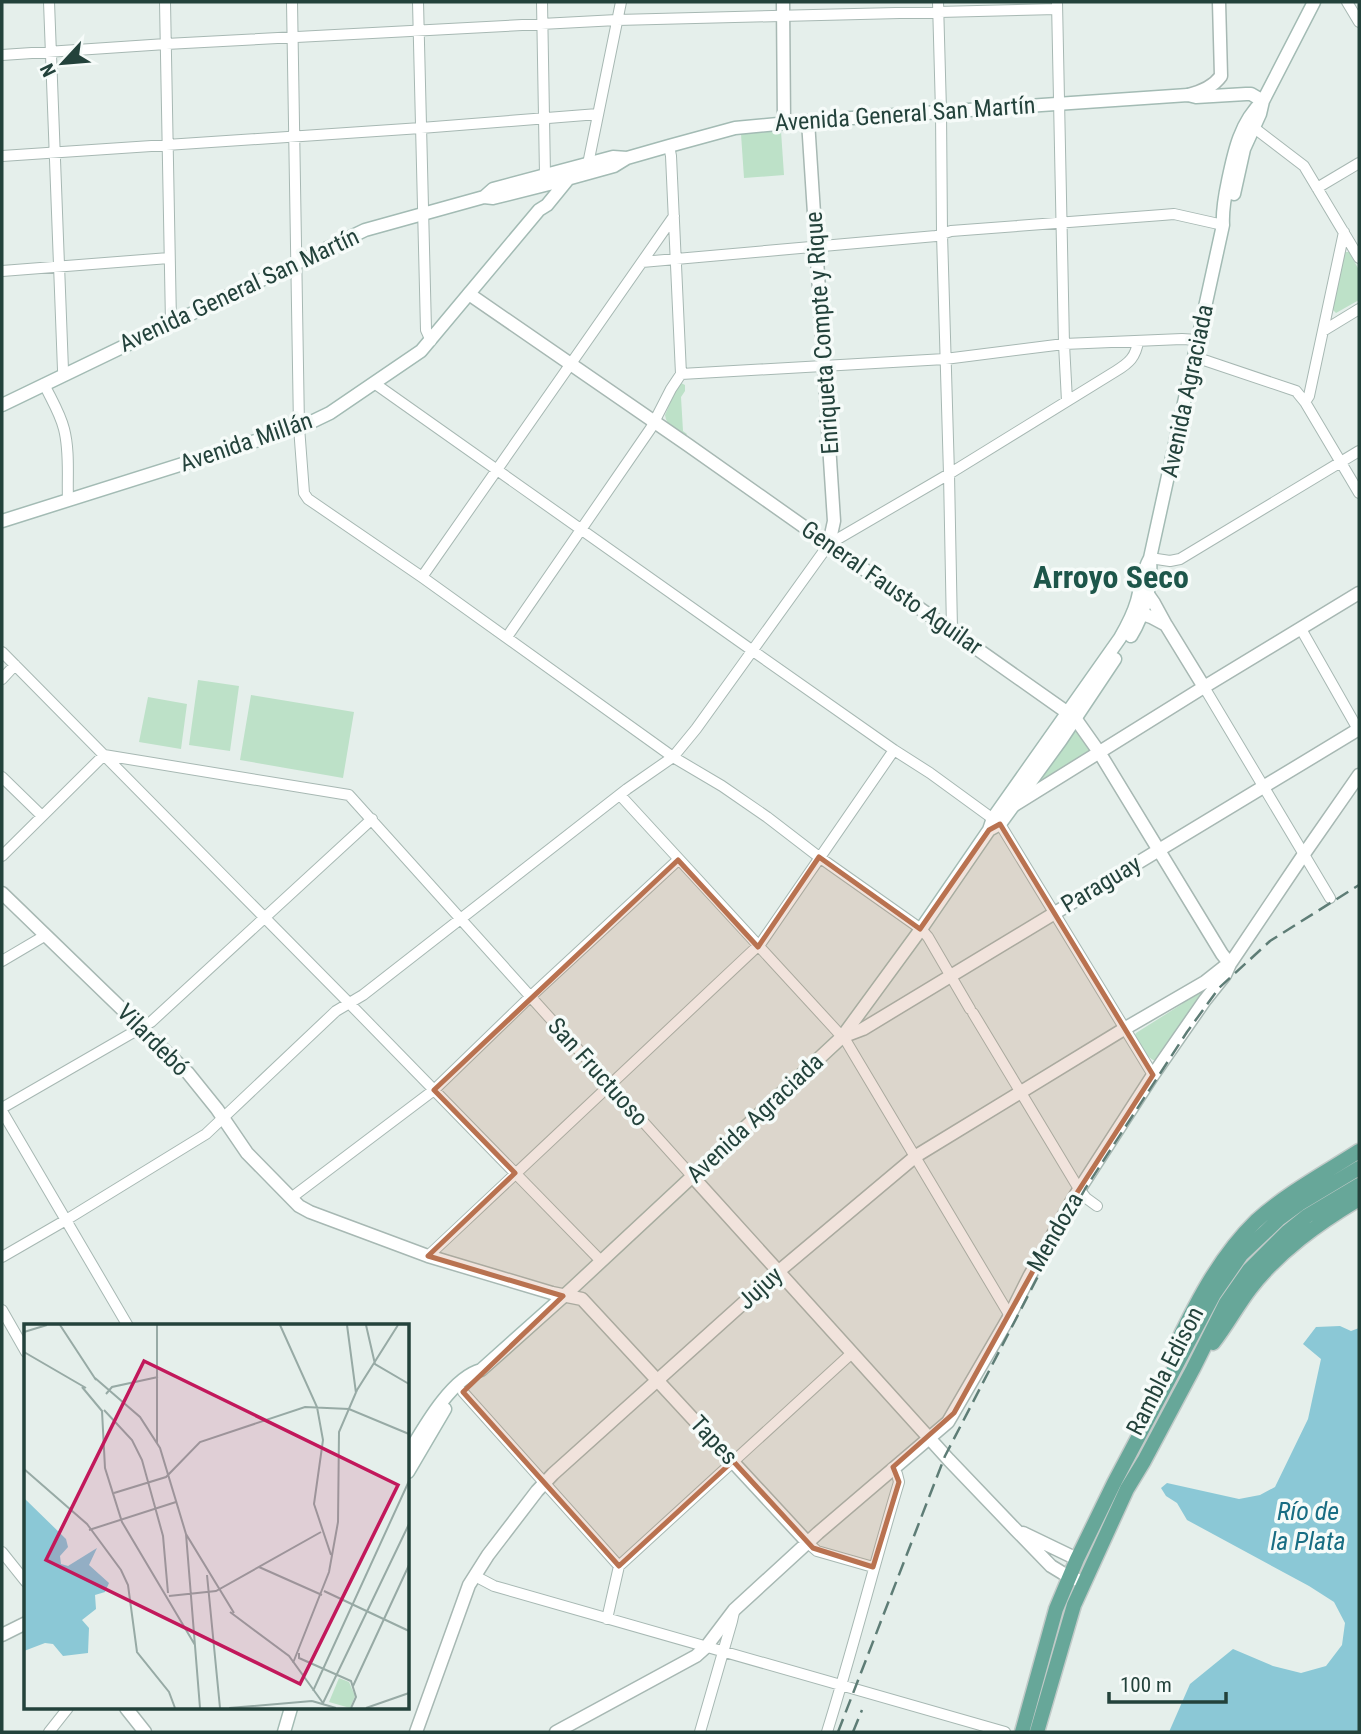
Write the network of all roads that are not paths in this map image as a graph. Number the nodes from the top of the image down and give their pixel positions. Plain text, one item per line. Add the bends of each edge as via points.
1 (49, 2) edge
2 (165, 2) edge
3 (292, 2) edge
4 (418, 2) edge
5 (542, 2) edge
6 (621, 2) edge
7 (783, 2) edge
8 (1219, 2) edge
9 (1314, 2) edge
10 (1347, 2) edge
11 (1057, 6) edge
12 (938, 7) edge
13 (783, 16) junction
14 (617, 20) junction
15 (1359, 22) edge
16 (542, 23) junction
17 (418, 31) junction
18 (293, 38) junction
19 (166, 44) junction
20 (51, 51) junction
21 (2, 55) edge
22 (1218, 80) junction
23 (1234, 94) junction
24 (1188, 95) junction
25 (1263, 101) junction
26 (1060, 103) junction
27 (941, 111) junction
28 (597, 114) junction
29 (544, 118) junction
30 (808, 121) junction
31 (784, 123) junction
32 (1253, 127) junction
33 (421, 128) junction
34 (295, 136) junction
35 (168, 145) junction
36 (669, 146) junction
37 (55, 152) junction
38 (2, 156) edge
39 (627, 158) junction
40 (588, 163) junction
41 (1359, 163) edge
42 (549, 177) junction
43 (569, 178) junction
44 (1317, 188) junction
45 (539, 210) junction
46 (423, 213) junction
47 (674, 216) junction
48 (1062, 223) junction
49 (1223, 225) junction
50 (1343, 232) junction
51 (942, 234) junction
52 (817, 247) junction
53 (169, 258) junction
54 (1359, 258) edge
55 (676, 259) junction
56 (297, 261) junction
57 (642, 262) junction
58 (59, 267) junction
59 (2, 271) edge
60 (469, 294) junction
61 (1359, 309) edge
62 (171, 323) junction
63 (1323, 331) junction
64 (1198, 340) junction
65 (430, 341) junction
66 (1138, 341) junction
67 (1064, 344) junction
68 (1195, 357) junction
69 (945, 359) junction
70 (571, 365) junction
71 (824, 367) junction
72 (65, 373) junction
73 (681, 374) junction
74 (374, 383) junction
75 (44, 384) junction
76 (1067, 401) junction
77 (1305, 401) junction
78 (2, 405) edge
79 (654, 422) junction
80 (299, 427) junction
81 (1359, 451) edge
82 (1341, 463) junction
83 (497, 470) junction
84 (949, 474) junction
85 (1359, 493) edge
86 (68, 500) junction
87 (2, 521) edge
88 (834, 521) junction
89 (581, 529) junction
90 (849, 533) junction
91 (829, 544) junction
92 (1150, 558) junction
93 (422, 577) junction
94 (1147, 593) junction
95 (1359, 593) edge
96 (1138, 612) junction
97 (1166, 625) junction
98 (1301, 629) junction
99 (951, 630) junction
100 (507, 637) junction
101 (753, 651) junction
102 (2, 652) edge
103 (15, 665) junction
104 (2, 679) edge
105 (1204, 687) junction
106 (1071, 715) junction
107 (1359, 730) edge
108 (894, 750) junction
109 (1099, 752) junction
110 (104, 755) junction
111 (673, 757) junction
112 (1359, 775) edge
113 (2, 777) edge
114 (1263, 787) junction
115 (620, 795) junction
116 (1012, 806) junction
117 (42, 816) junction
118 (372, 819) junction
119 (994, 824) junction
120 (1158, 850) junction
121 (1304, 854) junction
122 (2, 856) edge
123 (819, 857) junction
124 (678, 860) junction
125 (2, 893) edge
126 (1330, 898) dead end
127 (1054, 912) junction
128 (264, 918) junction
129 (460, 919) junction
130 (920, 929) junction
131 (46, 935) junction
132 (758, 946) junction
133 (2, 961) edge
134 (1230, 964) junction
135 (950, 975) junction
136 (530, 997) junction
137 (350, 1004) junction
138 (141, 1028) junction
139 (1124, 1029) junction
140 (842, 1037) junction
141 (1153, 1075) junction
142 (609, 1084) junction
143 (434, 1090) junction
144 (1020, 1092) junction
145 (2, 1109) edge
146 (223, 1119) junction
147 (1359, 1151) edge
148 (916, 1156) junction
149 (1359, 1168) edge
150 (515, 1173) junction
151 (692, 1176) junction
152 (1359, 1185) edge
153 (1079, 1189) junction
154 (291, 1198) junction
155 (1359, 1199) edge
156 (1097, 1206) dead end
157 (65, 1220) junction
158 (428, 1256) junction
159 (2, 1257) edge
160 (601, 1261) junction
161 (779, 1271) junction
162 (565, 1295) junction
163 (2, 1310) edge
164 (1010, 1317) junction
165 (127, 1324) edge
166 (24, 1348) edge
167 (852, 1353) junction
168 (1193, 1369) junction
169 (481, 1370) junction
170 (658, 1379) junction
171 (1163, 1391) junction
172 (463, 1392) junction
173 (929, 1438) junction
174 (412, 1444) edge
175 (733, 1461) junction
176 (892, 1468) junction
177 (410, 1469) edge
178 (545, 1482) junction
179 (1016, 1530) junction
180 (808, 1543) junction
181 (2, 1552) edge
182 (1077, 1559) junction
183 (619, 1566) junction
184 (873, 1567) junction
185 (475, 1576) junction
186 (1069, 1577) junction
187 (24, 1580) edge
188 (1084, 1582) junction
189 (734, 1610) junction
190 (607, 1619) junction
191 (24, 1624) edge
192 (2, 1635) edge
193 (705, 1647) junction
194 (723, 1652) junction
195 (841, 1685) junction
196 (66, 1710) edge
197 (128, 1710) edge
198 (290, 1710) edge
199 (298, 1710) edge
200 (573, 1728) edge
201 (49, 1732) edge
202 (145, 1732) edge
203 (284, 1732) edge
204 (292, 1732) edge
205 (416, 1732) edge
206 (556, 1732) edge
207 (700, 1732) edge
208 (827, 1732) edge
209 (1005, 1732) edge
210 (1022, 1732) edge
211 (1037, 1732) edge

1 - 20 street
2 - 19 street
3 - 18 street
4 - 17 street
5 - 16 street
6 - 14 street
7 - 13 street
8 - 22 street
9 - 25 street, Avenida Agraciada
10 - 15 street
11 - 12 street
11 - 26 street
12 - 13 street
12 - 27 street
13 - 14 street
13 - 31 street
14 - 16 street
14 - 28 street
16 - 17 street
16 - 29 street
17 - 18 street
17 - 33 street
18 - 19 street
18 - 34 street
19 - 20 street
19 - 35 street
20 - 21 street
20 - 37 street
22 - 23 street
22 - 24 street, Avenida General San Martín
23 - 24 street, Avenida General San Martín
23 - 25 street, Avenida General San Martín via 1251,94
24 - 26 street, Avenida General San Martín
25 - 32 street, Avenida Agraciada
25 - 49 street, Avenida Agraciada via 1238,140
26 - 27 street, Avenida General San Martín
26 - 48 street
27 - 30 street, Avenida General San Martín
27 - 51 street
28 - 29 street
28 - 40 street
29 - 33 street
29 - 42 street
30 - 31 street, Avenida General San Martín
30 - 52 street, Enriqueta Compte y Rique
31 - 36 street, Avenida General San Martín via 735,128
32 - 44 street via 1304,166
32 - 49 street, Avenida Agraciada
33 - 34 street
33 - 46 street
34 - 35 street
34 - 56 street
35 - 37 street
35 - 53 street
36 - 39 street, Avenida General San Martín
36 - 47 street
37 - 38 street
37 - 58 street
39 - 40 street, Avenida General San Martín
39 - 43 street, Avenida General San Martín
40 - 42 street, Avenida General San Martín
41 - 44 street
42 - 43 street, Avenida General San Martín
42 - 45 street, Avenida Millán
42 - 46 street, Avenida General San Martín via 493,198
43 - 45 street, Avenida Millán
44 - 50 street
45 - 60 street, Avenida Millán
46 - 56 street, Avenida General San Martín via 365,230
46 - 65 street
47 - 55 street
47 - 57 street
48 - 49 street via 1174,214
48 - 51 street
48 - 67 street
49 - 64 street, Avenida Agraciada
50 - 54 street
50 - 63 street
51 - 52 street
51 - 69 street
52 - 55 street
52 - 71 street, Enriqueta Compte y Rique
53 - 58 street
53 - 62 street
55 - 57 street
55 - 73 street
56 - 62 street, Avenida General San Martín
56 - 80 street
57 - 70 street
58 - 59 street
58 - 72 street
60 - 65 street, Avenida Millán
60 - 70 street, General Fausto Aguilar
61 - 63 street
62 - 72 street, Avenida General San Martín
63 - 77 street
64 - 66 street
64 - 68 street, Avenida Agraciada
65 - 74 street, Avenida Millán via 416,356
66 - 67 street
66 - 76 street via 1128,363
67 - 69 street
67 - 76 street
68 - 77 street via 1293,389
68 - 92 street, Avenida Agraciada
69 - 71 street
69 - 84 street
70 - 79 street, General Fausto Aguilar
70 - 83 street
71 - 73 street
71 - 88 street, Enriqueta Compte y Rique
72 - 75 street, Avenida General San Martín
73 - 79 street
74 - 80 street, Avenida Millán via 330,413
74 - 83 street
75 - 78 street, Avenida General San Martín
75 - 86 street via 65,431
76 - 84 street
77 - 82 street
79 - 89 street
79 - 91 street, General Fausto Aguilar
80 - 86 street, Avenida Millán
80 - 93 street via 308,499
81 - 82 street
82 - 85 street
82 - 92 street via 1180,559
83 - 89 street
83 - 93 street
84 - 90 street
84 - 99 street
86 - 87 street, Avenida Millán
88 - 90 street
88 - 91 street, Enriqueta Compte y Rique
89 - 100 street
89 - 101 street
90 - 91 street
91 - 99 street, General Fausto Aguilar
91 - 101 street
92 - 94 street, Avenida Agraciada
92 - 96 street, Avenida Agraciada via 1143,570
93 - 100 street
94 - 96 street, Avenida Agraciada
94 - 97 street
95 - 98 street
96 - 97 street
96 - 106 street, Avenida Agraciada
97 - 105 street
98 - 105 street
98 - 107 street
99 - 106 street, General Fausto Aguilar
100 - 111 street
101 - 108 street
101 - 111 street
102 - 103 street
103 - 104 street
103 - 110 street
105 - 109 street
105 - 114 street
106 - 109 street, General Fausto Aguilar
106 - 116 street, Avenida Agraciada
106 - 119 street, Avenida Agraciada
107 - 114 street, Paraguay
108 - 119 street
108 - 123 street
109 - 116 street
109 - 120 street, General Fausto Aguilar
110 - 117 street
110 - 118 street, San Fructuoso via 349,795
110 - 128 street
111 - 115 street
111 - 123 street via 733,793
112 - 121 street, Mendoza
113 - 117 street
114 - 120 street, Paraguay
114 - 121 street
115 - 124 street
115 - 129 street
116 - 119 street, Avenida Agraciada
117 - 122 street
118 - 128 street
118 - 129 street, San Fructuoso
119 - 127 street
119 - 130 street, Avenida Agraciada
120 - 127 street, Paraguay
120 - 134 street, General Fausto Aguilar
121 - 126 street
121 - 134 street, Mendoza
123 - 130 street
123 - 132 street
124 - 132 street
124 - 136 street
125 - 131 street, Vilardebó
127 - 135 street, Paraguay
127 - 139 street
128 - 137 street
128 - 138 street
129 - 136 street, San Fructuoso
129 - 137 street
130 - 135 street
130 - 140 street, Avenida Agraciada
131 - 133 street
131 - 138 street, Vilardebó
132 - 140 street
132 - 142 street
134 - 139 street, Jujuy
134 - 141 street, Mendoza
135 - 140 street, Paraguay via 863,1029
135 - 144 street
136 - 142 street, San Fructuoso
136 - 143 street
137 - 143 street
137 - 146 street via 336,1011
138 - 145 street
138 - 146 street, Vilardebó via 193,1079
139 - 141 street
139 - 144 street, Jujuy
140 - 148 street
140 - 151 street, Avenida Agraciada
141 - 153 street, Mendoza
142 - 150 street
142 - 151 street, San Fructuoso
143 - 150 street
143 - 154 street
144 - 148 street, Jujuy
144 - 153 street
145 - 157 street
146 - 154 street, Vilardebó via 247,1153
146 - 157 street
147 - 171 main road via 1284,1198 1220,1262 1166,1368
148 - 161 street, Jujuy
148 - 164 street
149 - 171 main road, Rambla Edison via 1280,1218 1241,1255 1214,1294
150 - 158 street
150 - 160 street
151 - 160 street, Avenida Agraciada
151 - 161 street, San Fructuoso
152 - 168 main road, Rambla Edison via 1307,1216 1264,1254 1226,1303
153 - 156 street
153 - 164 street, Mendoza
154 - 158 street, Vilardebó via 310,1212
155 - 168 main road via 1310,1231 1267,1269
157 - 159 street
157 - 165 street
158 - 162 street, Tapes
160 - 162 street, Avenida Agraciada
161 - 167 street, San Fructuoso
161 - 170 street, Jujuy
162 - 169 street, Avenida Agraciada
162 - 170 street, Tapes via 582,1298
163 - 166 street
164 - 173 street, Mendoza via 948,1422
167 - 173 street, San Fructuoso
167 - 175 street
168 - 188 main road, Rambla Edison via 1127,1489
169 - 172 street, Avenida Agraciada
169 - 174 street, Avenida Agraciada via 472,1372 444,1399
170 - 175 street, Tapes
170 - 178 street, Jujuy
171 - 182 main road, Rambla Edison
172 - 177 street, Avenida Agraciada via 444,1411
172 - 178 street
173 - 176 street, Mendoza
173 - 179 street, San Fructuoso
175 - 180 street, Tapes
175 - 183 street
176 - 180 street, Mendoza
176 - 184 street via 900,1482
178 - 183 street
178 - 185 street, Jujuy
179 - 182 street, San Fructuoso
179 - 186 street, San Fructuoso via 1051,1566
180 - 184 street, Tapes via 817,1551
180 - 189 street, Mendoza
181 - 187 street
182 - 186 main road, Rambla Edison
183 - 190 street
184 - 195 street
185 - 190 street via 494,1586
185 - 205 street, Jujuy
186 - 188 street, San Fructuoso
186 - 210 main road, Rambla Edison via 1055,1609
188 - 211 main road, Rambla Edison
189 - 193 street, Mendoza
189 - 194 street
190 - 193 street
191 - 192 street
193 - 194 street
193 - 200 street, Mendoza
194 - 195 street
194 - 207 street
195 - 208 street
195 - 209 street
196 - 201 street
197 - 202 street
198 - 203 street
199 - 204 street
200 - 206 street, Mendoza

